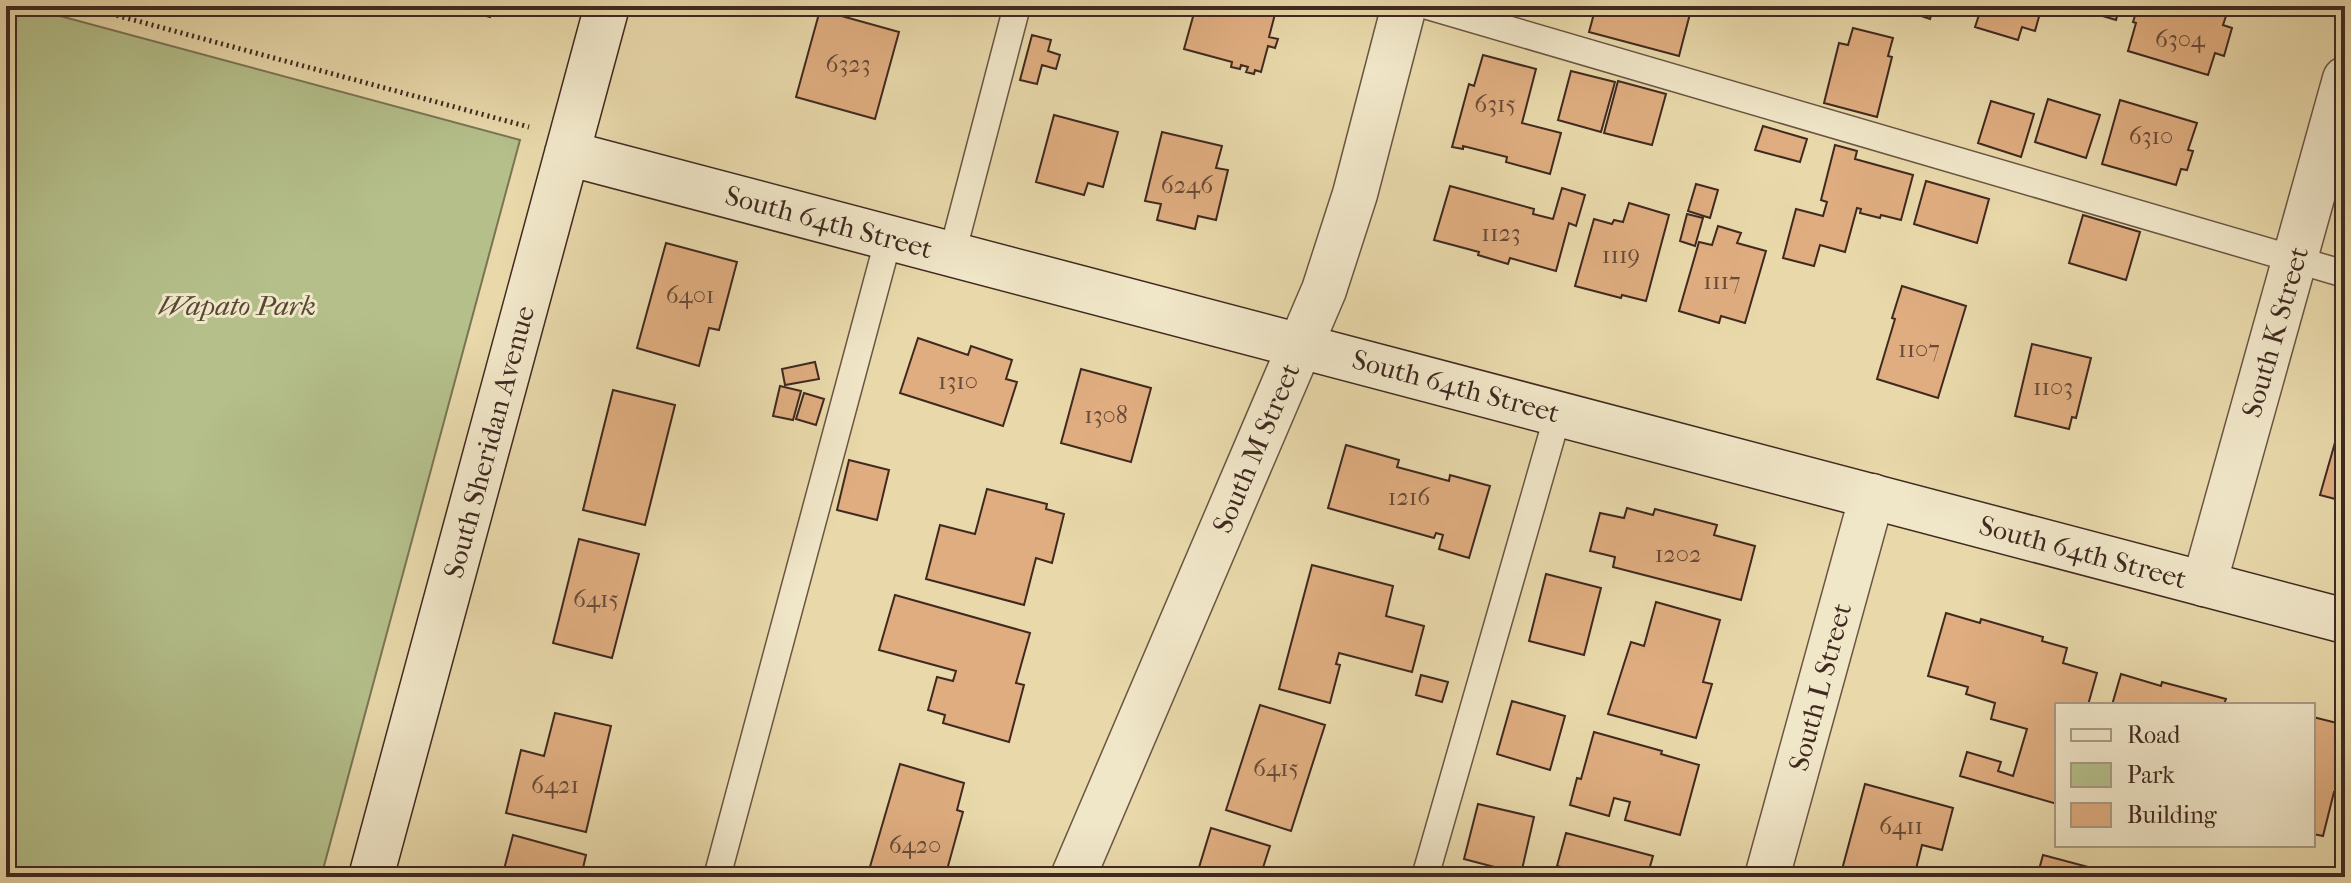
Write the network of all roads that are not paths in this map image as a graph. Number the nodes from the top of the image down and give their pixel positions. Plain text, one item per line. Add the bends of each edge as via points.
1 (607, 6) edge
2 (1017, 6) edge
3 (1404, 6) edge
4 (1428, 6) edge
5 (2345, 79) edge
6 (567, 153) junction
7 (889, 237) junction
8 (952, 254) junction
9 (2295, 259) junction
10 (2345, 274) edge
11 (1300, 345) junction
12 (1558, 414) junction
13 (1872, 496) junction
14 (2204, 584) junction
15 (2345, 621) edge
16 (371, 877) edge
17 (717, 877) edge
18 (1073, 877) edge
19 (1425, 877) edge
20 (1767, 877) edge

1 - 6 street, South Sheridan Avenue
2 - 8 lane
3 - 11 street, South M Street via 1355,194
4 - 9 lane
5 - 9 street, South K Street
6 - 7 street, South 64th Street
6 - 16 street, South Sheridan Avenue
7 - 8 street, South 64th Street
7 - 17 lane
8 - 11 street, South 64th Street
9 - 10 lane
9 - 14 street, South K Street
11 - 12 street, South 64th Street
11 - 18 street, South M Street
12 - 13 street, South 64th Street
12 - 19 lane
13 - 14 street, South 64th Street
13 - 20 street, South L Street
14 - 15 street, South 64th Street

